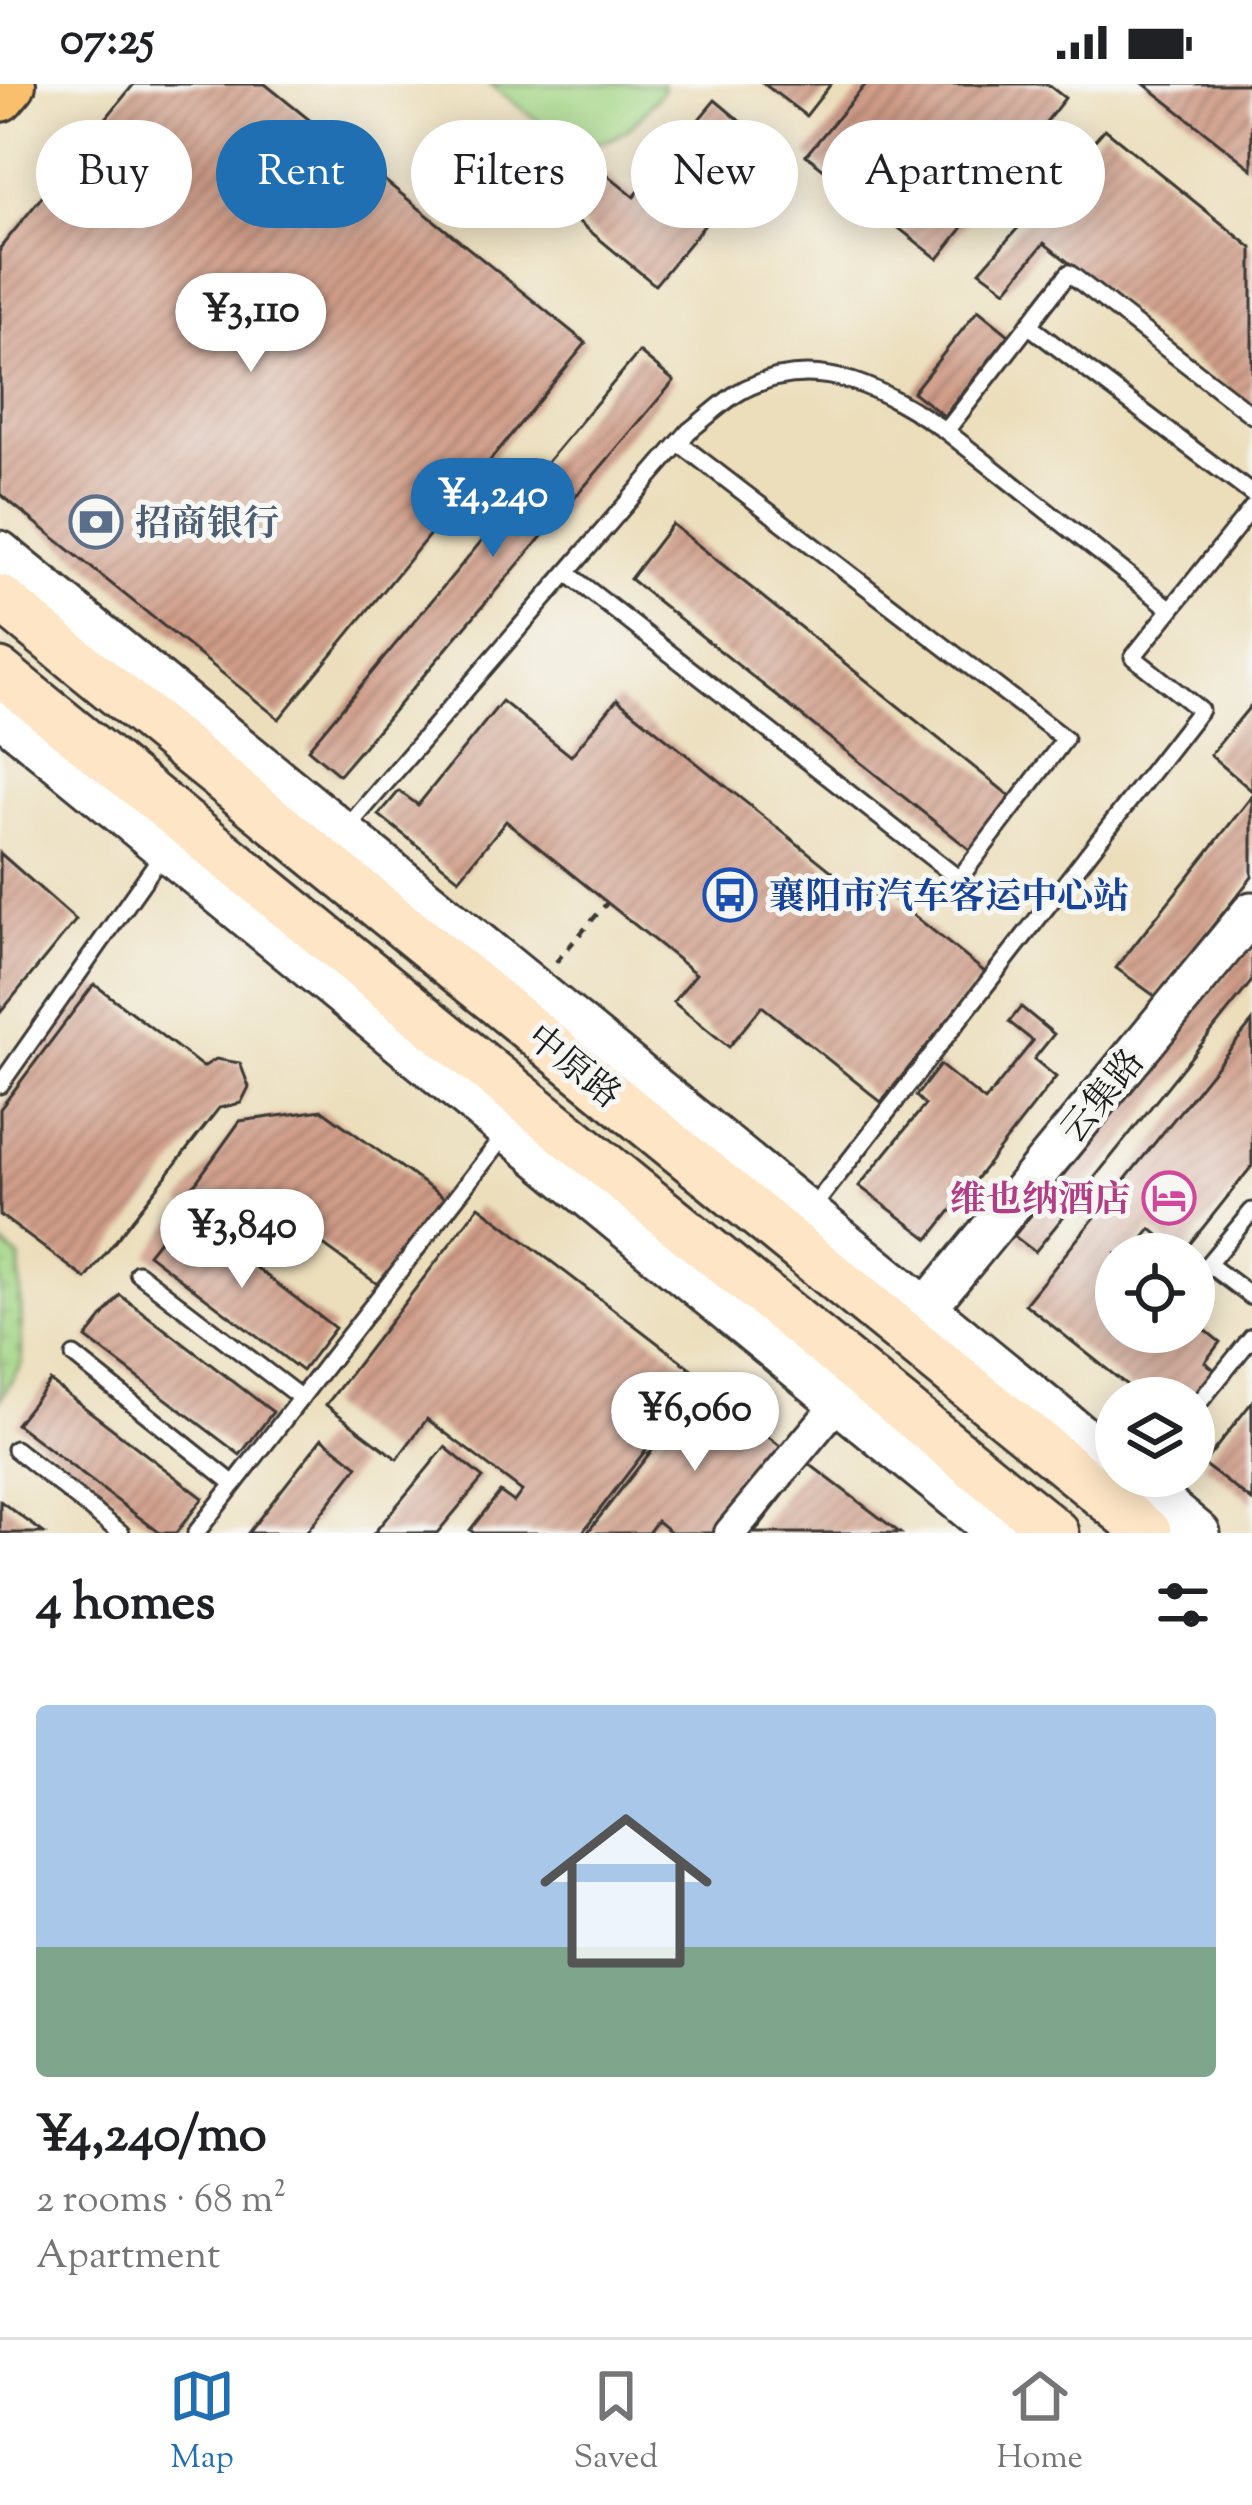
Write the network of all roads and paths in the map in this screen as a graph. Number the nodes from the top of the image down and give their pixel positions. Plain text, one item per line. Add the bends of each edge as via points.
1 (11, 84) edge
2 (0, 97) edge
3 (1028, 325) junction
4 (1252, 415) edge
5 (946, 431) junction
6 (680, 443) junction
7 (1252, 494) edge
8 (1252, 508) edge
9 (0, 551) edge
10 (567, 573) junction
11 (0, 598) edge
12 (1171, 609) junction
13 (0, 672) edge
14 (0, 715) edge
15 (344, 831) junction
16 (165, 850) junction
17 (1252, 912) edge
18 (0, 1085) edge
19 (507, 1132) junction
20 (1252, 1210) edge
21 (810, 1211) junction
22 (139, 1273) dead end
23 (1252, 1297) edge
24 (916, 1320) junction
25 (1252, 1337) edge
26 (74, 1356) dead end
27 (1215, 1383) edge
28 (849, 1389) junction
29 (301, 1397) junction
30 (15, 1449) dead end
31 (1095, 1460) edge
32 (234, 1484) junction
33 (1144, 1497) edge
34 (121, 1533) edge
35 (196, 1533) edge
36 (730, 1533) edge
37 (997, 1533) edge
38 (1056, 1533) edge
39 (1200, 1533) edge

1 - 2 main road
3 - 4 lane via 1069,273
3 - 5 lane
3 - 7 lane
5 - 6 lane via 893,396 838,374 788,375 747,387
5 - 12 lane
6 - 10 lane
6 - 10 lane via 1064,740 959,878
8 - 12 lane
9 - 15 street
10 - 15 lane
11 - 24 main road, 中原路
12 - 21 lane via 1133,657 1200,710
13 - 28 main road, 中原路
14 - 16 street
15 - 21 street
16 - 18 lane
16 - 19 street
17 - 24 street, 云集路
19 - 28 street
19 - 29 lane
20 - 23 lane via 1208,1264
21 - 24 street
22 - 29 lane
24 - 31 main road, 中原路
25 - 27 lane
26 - 32 lane
28 - 36 street
28 - 37 street
28 - 38 main road, 中原路
29 - 32 lane
30 - 34 lane
32 - 35 lane
33 - 39 street

